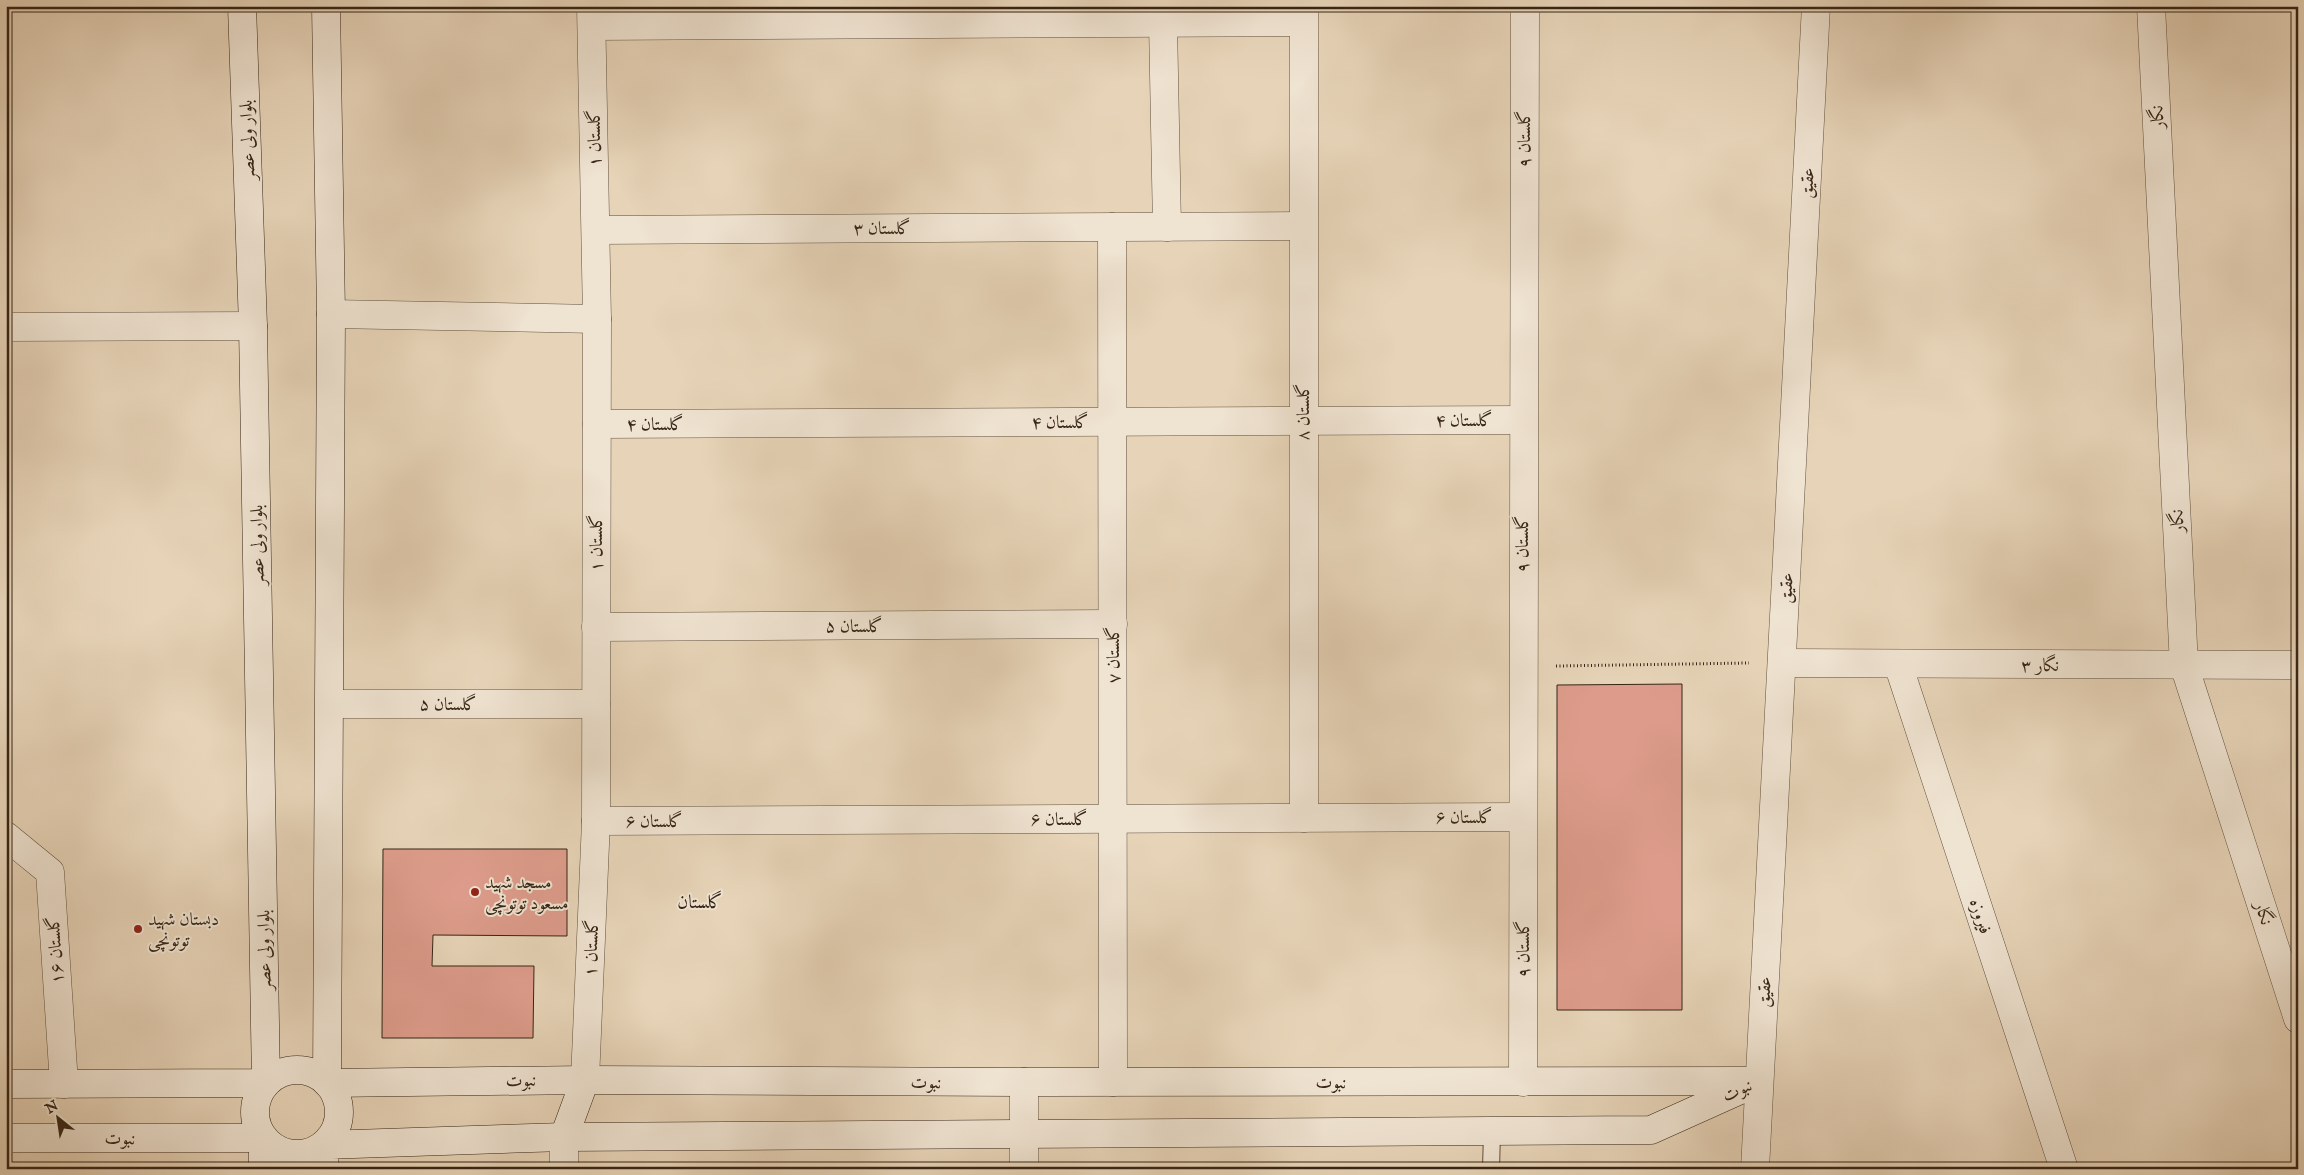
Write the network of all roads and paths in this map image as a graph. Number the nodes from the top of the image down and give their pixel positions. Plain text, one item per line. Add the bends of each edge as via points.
1 (242, 6) edge
2 (326, 6) edge
3 (1525, 6) edge
4 (1816, 6) edge
5 (2151, 6) edge
6 (1303, 14) edge
7 (1058, 15) edge
8 (592, 16) edge
9 (1163, 23) junction
10 (1167, 226) junction
11 (1303, 226) junction
12 (1112, 227) junction
13 (596, 230) junction
14 (331, 314) junction
15 (597, 319) junction
16 (253, 326) junction
17 (6, 328) edge
18 (1303, 420) junction
19 (1522, 420) junction
20 (1112, 422) junction
21 (596, 424) junction
22 (1112, 624) junction
23 (596, 627) junction
24 (1782, 663) junction
25 (1898, 664) junction
26 (2184, 665) junction
27 (2298, 665) edge
28 (1522, 667) junction
29 (330, 704) junction
30 (596, 704) junction
31 (1523, 817) junction
32 (1304, 818) junction
33 (1113, 819) junction
34 (596, 821) junction
35 (6, 836) edge
36 (2287, 951) edge
37 (2298, 1019) edge
38 (585, 1080) junction
39 (1759, 1081) junction
40 (327, 1082) junction
41 (1024, 1082) junction
42 (1113, 1082) junction
43 (1523, 1082) junction
44 (266, 1083) junction
45 (6, 1084) edge
46 (64, 1084) junction
47 (1492, 1132) junction
48 (1024, 1135) junction
49 (564, 1137) junction
50 (6, 1138) edge
51 (263, 1138) junction
52 (324, 1157) edge
53 (263, 1169) edge
54 (564, 1169) edge
55 (1024, 1169) edge
56 (1491, 1169) edge
57 (1755, 1169) edge
58 (2064, 1169) edge

1 - 16 street, بلوار ولی عصر
2 - 14 street
3 - 19 street, گلستان ۹
4 - 24 street, عقیق
5 - 26 street, نگار
6 - 9 street
6 - 11 street, گلستان ۸
7 - 8 street
7 - 9 street
8 - 13 street, گلستان ۱
9 - 10 street
10 - 11 street, گلستان ۳
10 - 12 street, گلستان ۳
11 - 18 street, گلستان ۸
12 - 13 street, گلستان ۳
12 - 20 street, گلستان ۷
13 - 15 street, گلستان ۱
14 - 15 street
14 - 29 street
15 - 21 street, گلستان ۱
16 - 17 street
16 - 44 street, بلوار ولی عصر
18 - 19 street, گلستان ۴
18 - 20 street, گلستان ۴
18 - 32 street, گلستان ۸
19 - 28 street, گلستان ۹
20 - 21 street, گلستان ۴
20 - 22 street, گلستان ۷
21 - 23 street, گلستان ۱
22 - 23 street, گلستان ۵
22 - 33 street, گلستان ۷
23 - 30 street, گلستان ۱
24 - 25 street, نگار ۳
24 - 28 path
24 - 39 street, عقیق
25 - 26 street, نگار ۳
25 - 58 street, فیروزه
26 - 27 street, نگار ۳
26 - 36 street, نگار
28 - 31 street, گلستان ۹
29 - 30 street, گلستان ۵
29 - 40 street
30 - 34 street, گلستان ۱
31 - 32 street, گلستان ۶
31 - 43 street, گلستان ۹
32 - 33 street, گلستان ۶
33 - 34 street, گلستان ۶
33 - 42 street, گلستان ۷
34 - 38 street, گلستان ۱
35 - 46 street, گلستان ۱۶ via 50,872
36 - 37 street, نگار
38 - 40 street, نبوت
38 - 41 street, نبوت
38 - 49 street, گلستان ۱
39 - 43 street, نبوت
39 - 47 street, نبوت via 1651,1130
39 - 57 street, عقیق
40 - 44 street via 304,1070 284,1073
40 - 52 street via 336,1094 339,1121
41 - 42 street, نبوت
41 - 48 street
42 - 43 street, نبوت
44 - 46 street
44 - 51 street via 255,1110
45 - 46 street
47 - 48 street, نبوت
47 - 56 lane
48 - 49 street, نبوت
48 - 55 street
49 - 52 street, نبوت
49 - 54 street
50 - 51 street, نبوت
51 - 52 street via 279,1150 299,1155 312,1152
51 - 53 street

